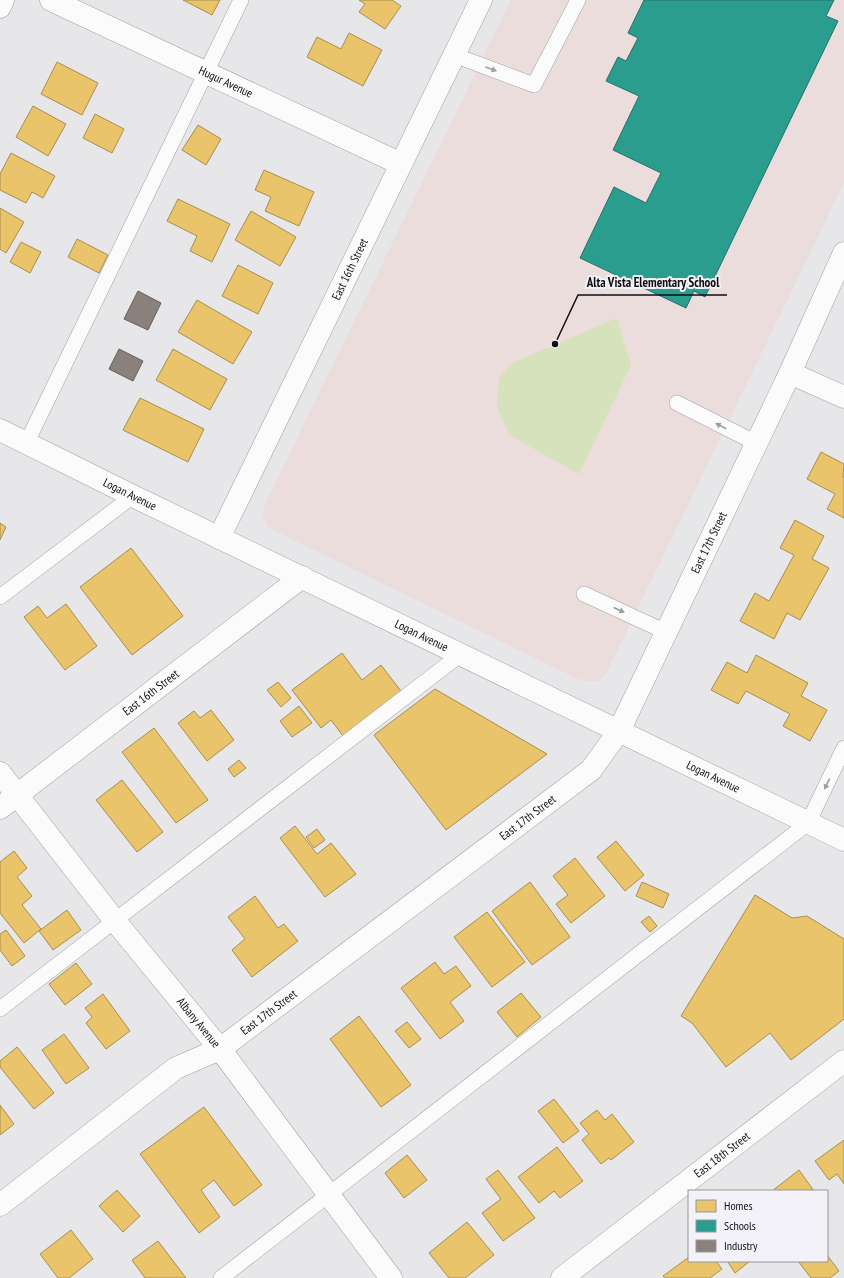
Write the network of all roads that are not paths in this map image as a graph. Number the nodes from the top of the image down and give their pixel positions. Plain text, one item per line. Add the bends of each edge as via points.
1 (3, 0) edge
2 (51, 0) edge
3 (240, 0) edge
4 (481, 0) edge
5 (578, 0) edge
6 (0, 6) edge
7 (454, 55) junction
8 (205, 73) junction
9 (401, 164) junction
10 (844, 252) edge
11 (790, 373) junction
12 (844, 397) edge
13 (677, 403) dead end
14 (0, 430) edge
15 (27, 442) junction
16 (756, 443) junction
17 (133, 496) junction
18 (219, 538) junction
19 (302, 577) junction
20 (584, 594) dead end
21 (0, 597) edge
22 (666, 632) junction
23 (460, 654) junction
24 (619, 732) junction
25 (844, 748) edge
26 (0, 773) edge
27 (8, 801) edge
28 (808, 823) junction
29 (844, 840) edge
30 (115, 921) junction
31 (0, 1009) edge
32 (220, 1049) junction
33 (844, 1061) edge
34 (328, 1194) junction
35 (0, 1205) edge
36 (221, 1278) edge
37 (391, 1278) edge
38 (562, 1278) edge

1 - 6 street
2 - 8 street, Hugur Avenue
3 - 8 lane
4 - 7 street, East 16th Street
7 -> 5 lane via 534,85
7 - 9 street, East 16th Street
8 - 9 street, Hugur Avenue
8 - 15 lane
9 - 18 street, East 16th Street
10 - 11 street, East 17th Street
11 - 12 street
11 - 16 street, East 17th Street
16 -> 13 lane
14 - 15 street, Logan Avenue
15 - 17 street, Logan Avenue
16 - 22 street, East 17th Street
17 - 18 street, Logan Avenue
17 - 21 lane
18 - 19 street, Logan Avenue
19 - 23 street, Logan Avenue
19 - 27 street, East 16th Street
20 -> 22 lane
22 - 24 street, East 17th Street
23 - 24 street, Logan Avenue
23 - 30 lane
24 - 28 street, Logan Avenue
24 - 32 street, East 17th Street via 591,770
25 -> 28 lane
26 - 27 street, Albany Avenue
27 - 30 street, Albany Avenue
28 - 29 street, Logan Avenue
28 - 34 lane
30 - 31 lane
30 - 32 street, Albany Avenue
32 - 34 street, Albany Avenue
32 - 35 street, East 17th Street via 176,1068
33 - 38 street, East 18th Street
34 - 36 lane
34 - 37 street, Albany Avenue

